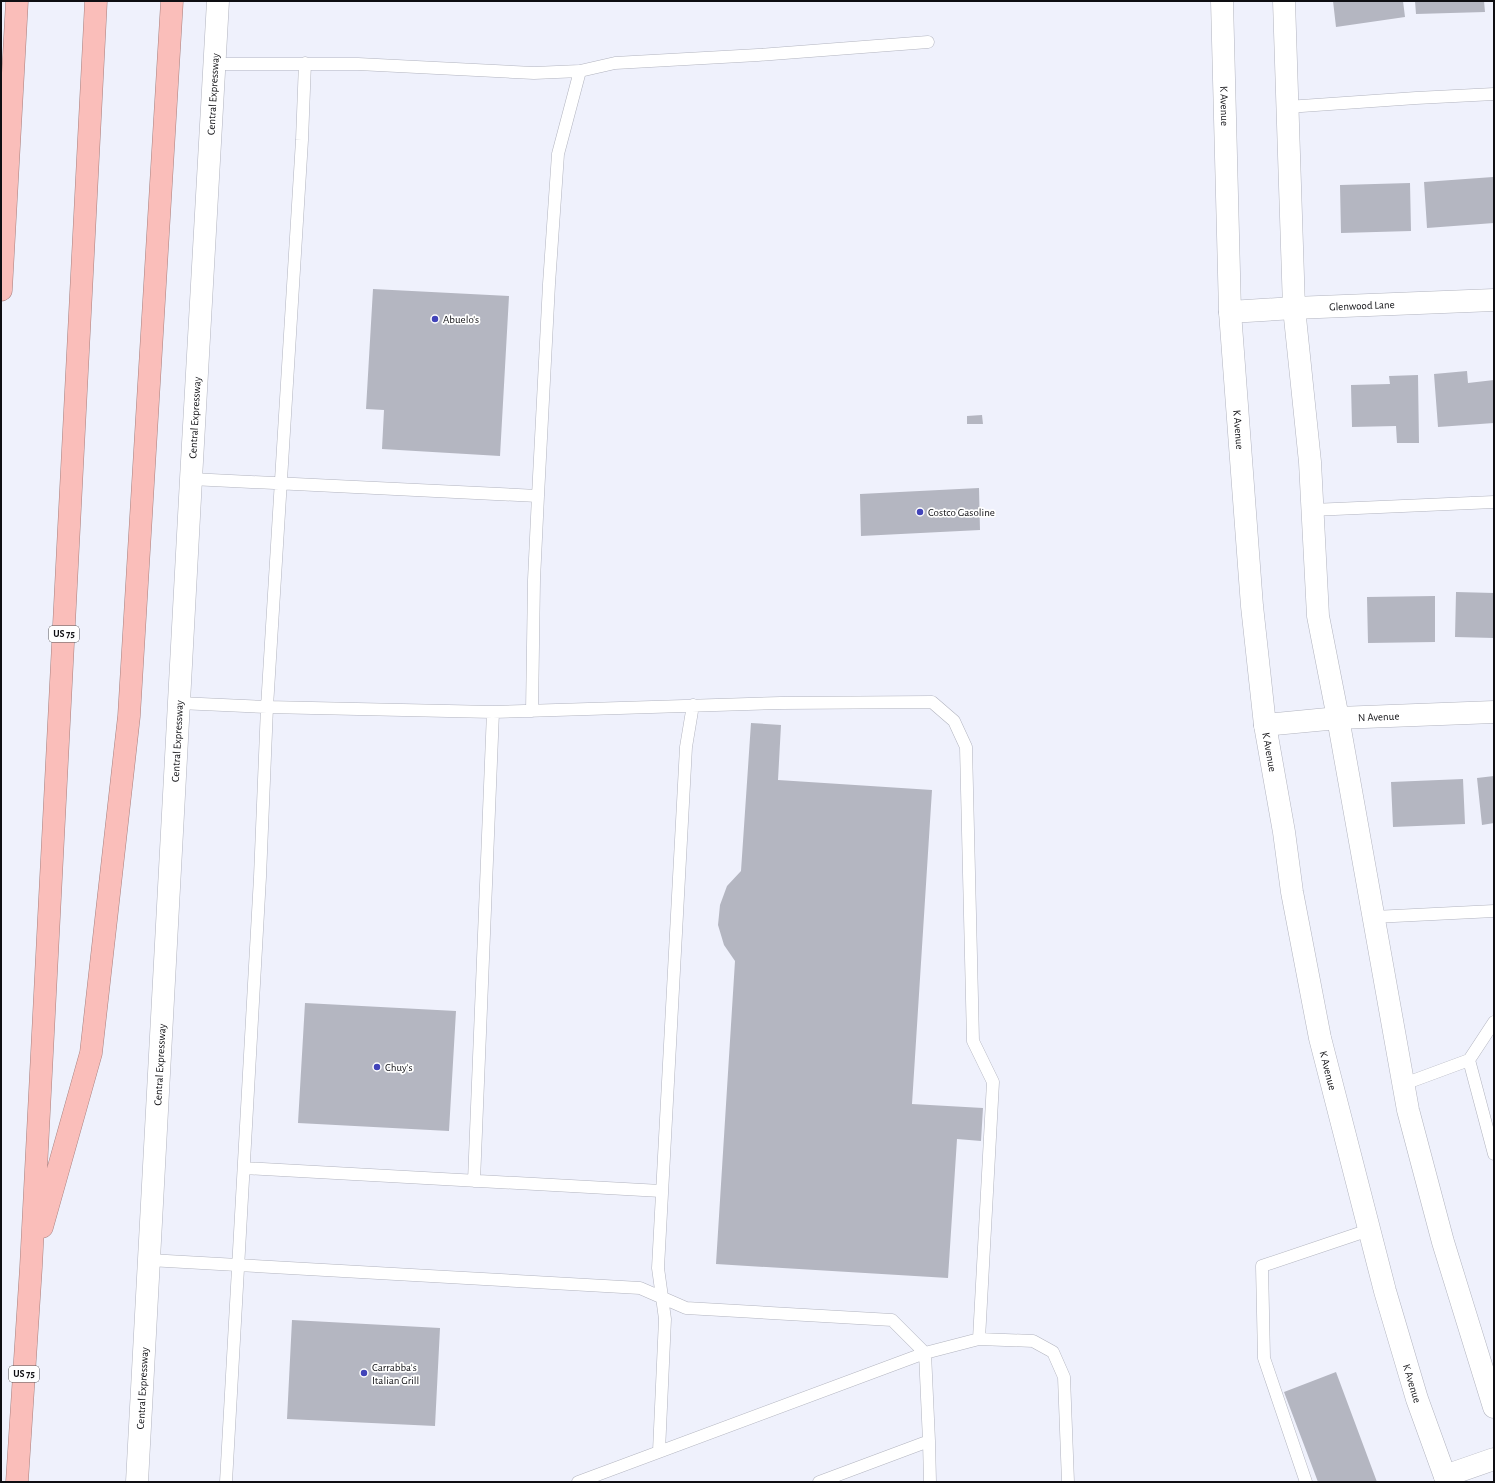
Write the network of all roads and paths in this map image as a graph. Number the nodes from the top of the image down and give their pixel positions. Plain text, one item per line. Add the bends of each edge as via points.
1 (17, 1) edge
2 (96, 1) edge
3 (172, 1) edge
4 (218, 1) edge
5 (1222, 1) edge
6 (1284, 1) edge
7 (928, 42) dead end
8 (305, 63) junction
9 (215, 64) junction
10 (580, 71) junction
11 (1494, 94) edge
12 (1287, 107) junction
13 (1, 290) edge
14 (1494, 300) edge
15 (1294, 308) junction
16 (1230, 312) junction
17 (190, 479) junction
18 (281, 484) junction
19 (538, 496) junction
20 (1494, 502) edge
21 (1312, 510) junction
22 (178, 703) junction
23 (693, 705) junction
24 (267, 707) junction
25 (532, 711) junction
26 (493, 712) junction
27 (1494, 712) edge
28 (1338, 718) junction
29 (1264, 725) junction
30 (1494, 911) edge
31 (1374, 917) junction
32 (1494, 1022) edge
33 (1469, 1060) junction
34 (1404, 1084) junction
35 (1494, 1154) edge
36 (244, 1168) junction
37 (474, 1181) junction
38 (661, 1191) junction
39 (1369, 1230) junction
40 (149, 1260) junction
41 (239, 1265) junction
42 (31, 1267) junction
43 (662, 1298) junction
44 (979, 1339) junction
45 (925, 1353) junction
46 (1494, 1407) edge
47 (929, 1441) junction
48 (659, 1451) junction
49 (1494, 1459) edge
50 (1446, 1479) edge
51 (17, 1482) edge
52 (137, 1482) edge
53 (226, 1482) edge
54 (578, 1482) edge
55 (819, 1482) edge
56 (930, 1482) edge
57 (1068, 1482) edge
58 (1306, 1482) edge

1 - 13 highway
2 - 42 highway, US 75
3 - 42 highway via 129,716 91,1053
4 - 9 main road, Central Expressway
5 - 16 main road, K Avenue
6 - 12 main road
7 - 10 lane via 615,63
8 - 9 lane
8 - 10 lane via 534,73
8 - 18 lane
9 - 17 main road, Central Expressway
10 - 19 lane via 558,154
11 - 12 lane
12 - 15 main road
14 - 15 main road, Glenwood Lane
15 - 16 main road, Glenwood Lane
15 - 21 main road via 1310,462
16 - 29 main road, K Avenue via 1252,606
17 - 18 lane
17 - 22 main road, Central Expressway
18 - 19 lane
18 - 24 lane
19 - 25 lane
20 - 21 lane
21 - 28 main road via 1318,616
22 - 24 lane
22 - 40 main road, Central Expressway
23 - 25 lane
23 - 38 lane via 685,754
23 - 44 lane via 932,702 954,721 966,747 973,1041 993,1082
24 - 26 lane
24 - 36 lane
25 - 26 lane
26 - 37 lane
27 - 28 main road, N Avenue
28 - 29 main road, N Avenue
28 - 31 main road
29 - 39 main road, K Avenue via 1320,1038
30 - 31 lane
31 - 34 main road
32 - 33 lane
33 - 34 lane
33 - 35 lane
34 - 46 main road via 1408,1110 1443,1242
36 - 37 lane
36 - 41 lane
37 - 38 lane
38 - 43 lane via 658,1268
39 - 50 main road, K Avenue via 1417,1399
39 - 58 lane via 1262,1266 1264,1358
40 - 41 lane
40 - 52 main road, Central Expressway
41 - 43 lane via 640,1288
41 - 53 lane
42 - 51 highway, US 75
43 - 45 lane via 686,1308 892,1320
43 - 48 lane via 665,1319
44 - 45 lane
44 - 57 lane via 1033,1341 1053,1352 1064,1377
45 - 47 lane
45 - 48 lane
47 - 55 lane
47 - 56 lane
48 - 54 lane
49 - 50 main road

